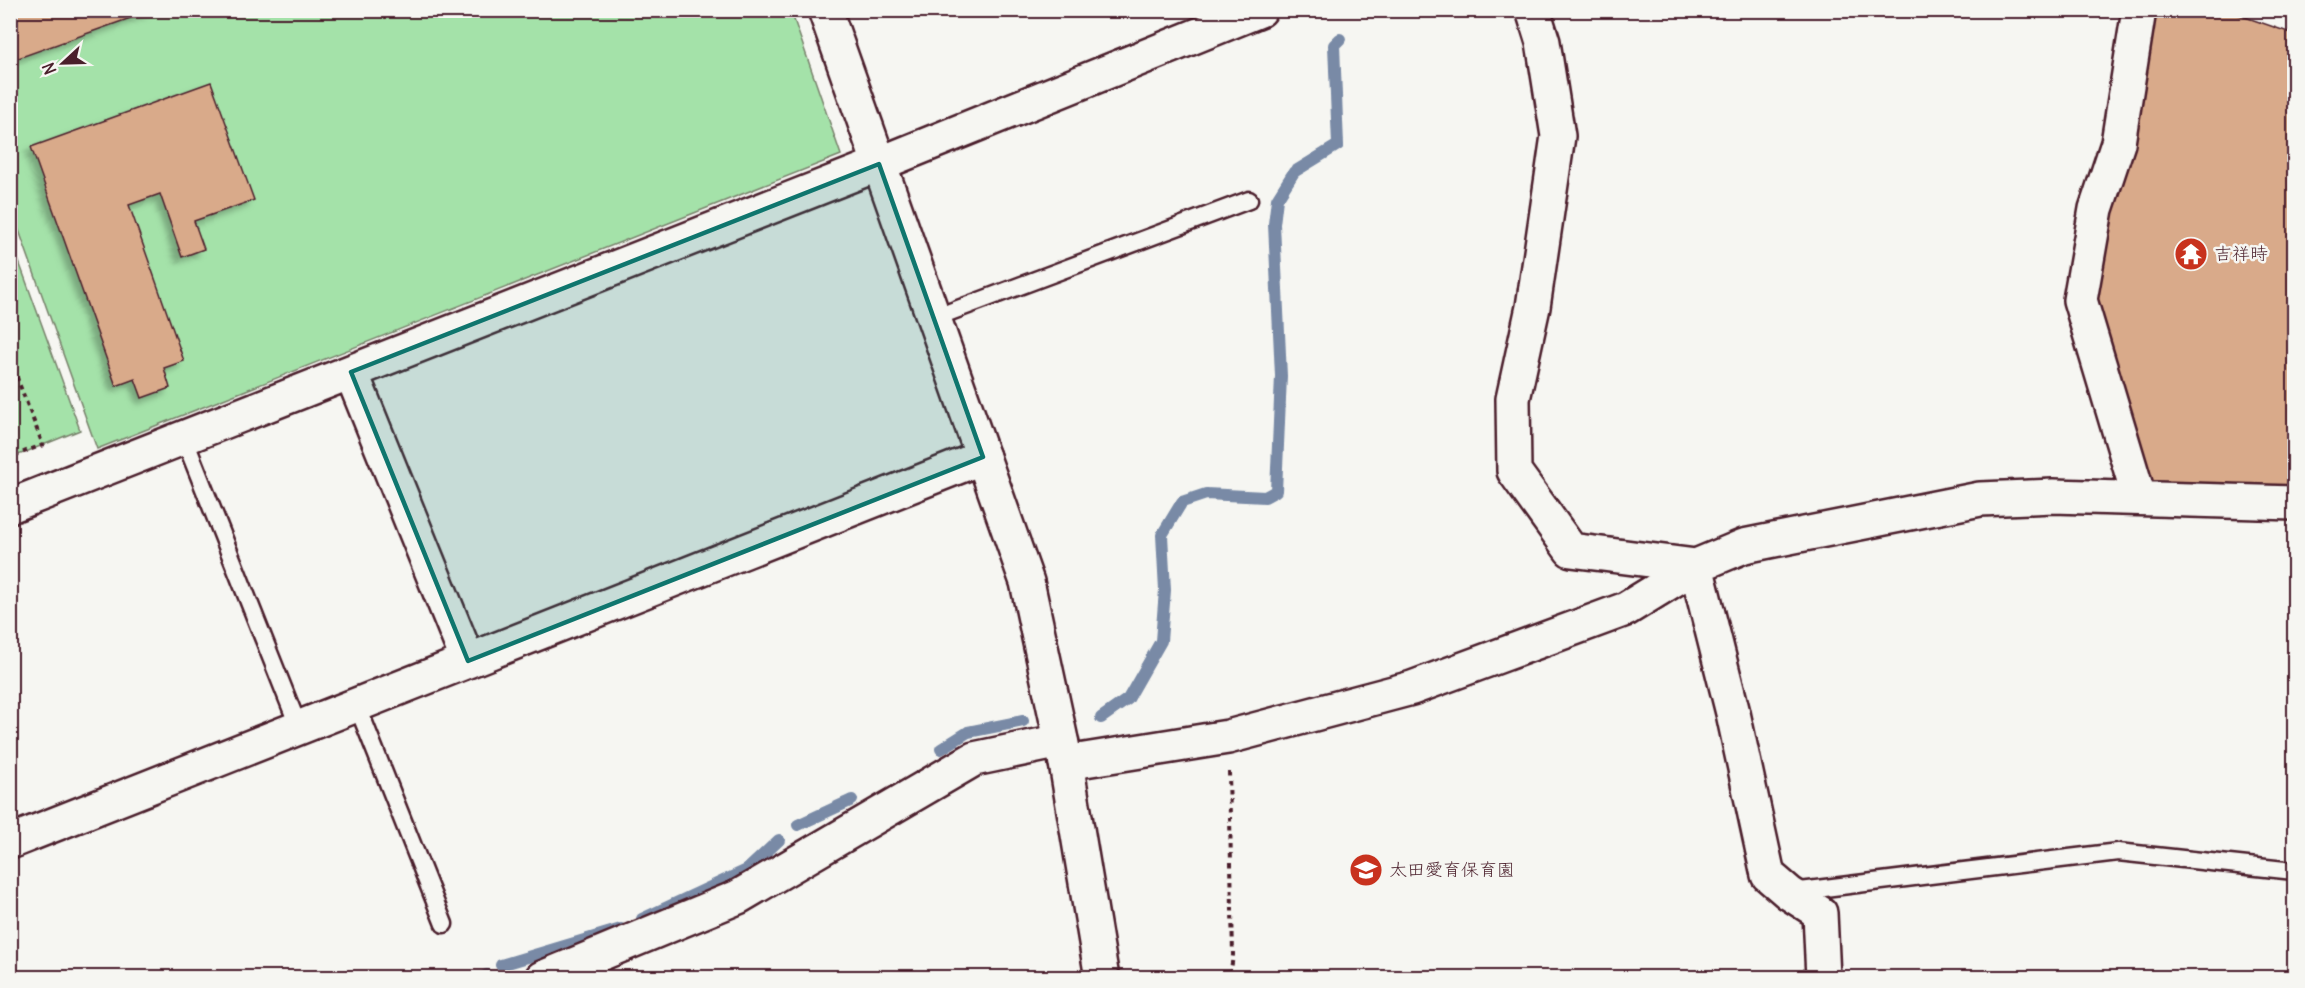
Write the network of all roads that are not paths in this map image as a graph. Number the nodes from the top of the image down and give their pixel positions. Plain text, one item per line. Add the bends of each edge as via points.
1 (825, 10) edge
2 (1260, 10) edge
3 (1533, 10) edge
4 (2139, 10) edge
5 (879, 164) junction
6 (1249, 200) dead end
7 (934, 318) junction
8 (351, 372) junction
9 (184, 438) junction
10 (983, 457) junction
11 (2139, 497) junction
12 (2295, 503) edge
13 (10, 506) edge
14 (1696, 566) junction
15 (468, 661) junction
16 (357, 705) junction
17 (299, 728) junction
18 (1064, 752) junction
19 (10, 842) edge
20 (2295, 871) edge
21 (1789, 893) junction
22 (444, 924) dead end
23 (542, 978) edge
24 (1102, 978) edge
25 (1823, 978) edge

1 - 5 street
2 - 5 street
3 - 14 street via 1543,42 1558,136 1533,307 1513,399 1514,471 1570,550
4 - 11 street via 2118,143 2096,209 2080,300
5 - 7 street
5 - 8 street
6 - 7 lane
7 - 10 street
8 - 9 street
8 - 15 street
9 - 13 street
9 - 17 lane
10 - 15 street
10 - 18 street via 1027,582
11 - 12 street
11 - 14 street via 1980,499 1744,546
14 - 18 street via 1626,609 1412,688 1228,737
14 - 21 street via 1768,875
15 - 16 street
16 - 17 street
16 - 22 lane
17 - 19 street
18 - 23 street via 974,759 738,897
18 - 24 street
20 - 21 lane via 2118,852
21 - 25 street via 1820,913

